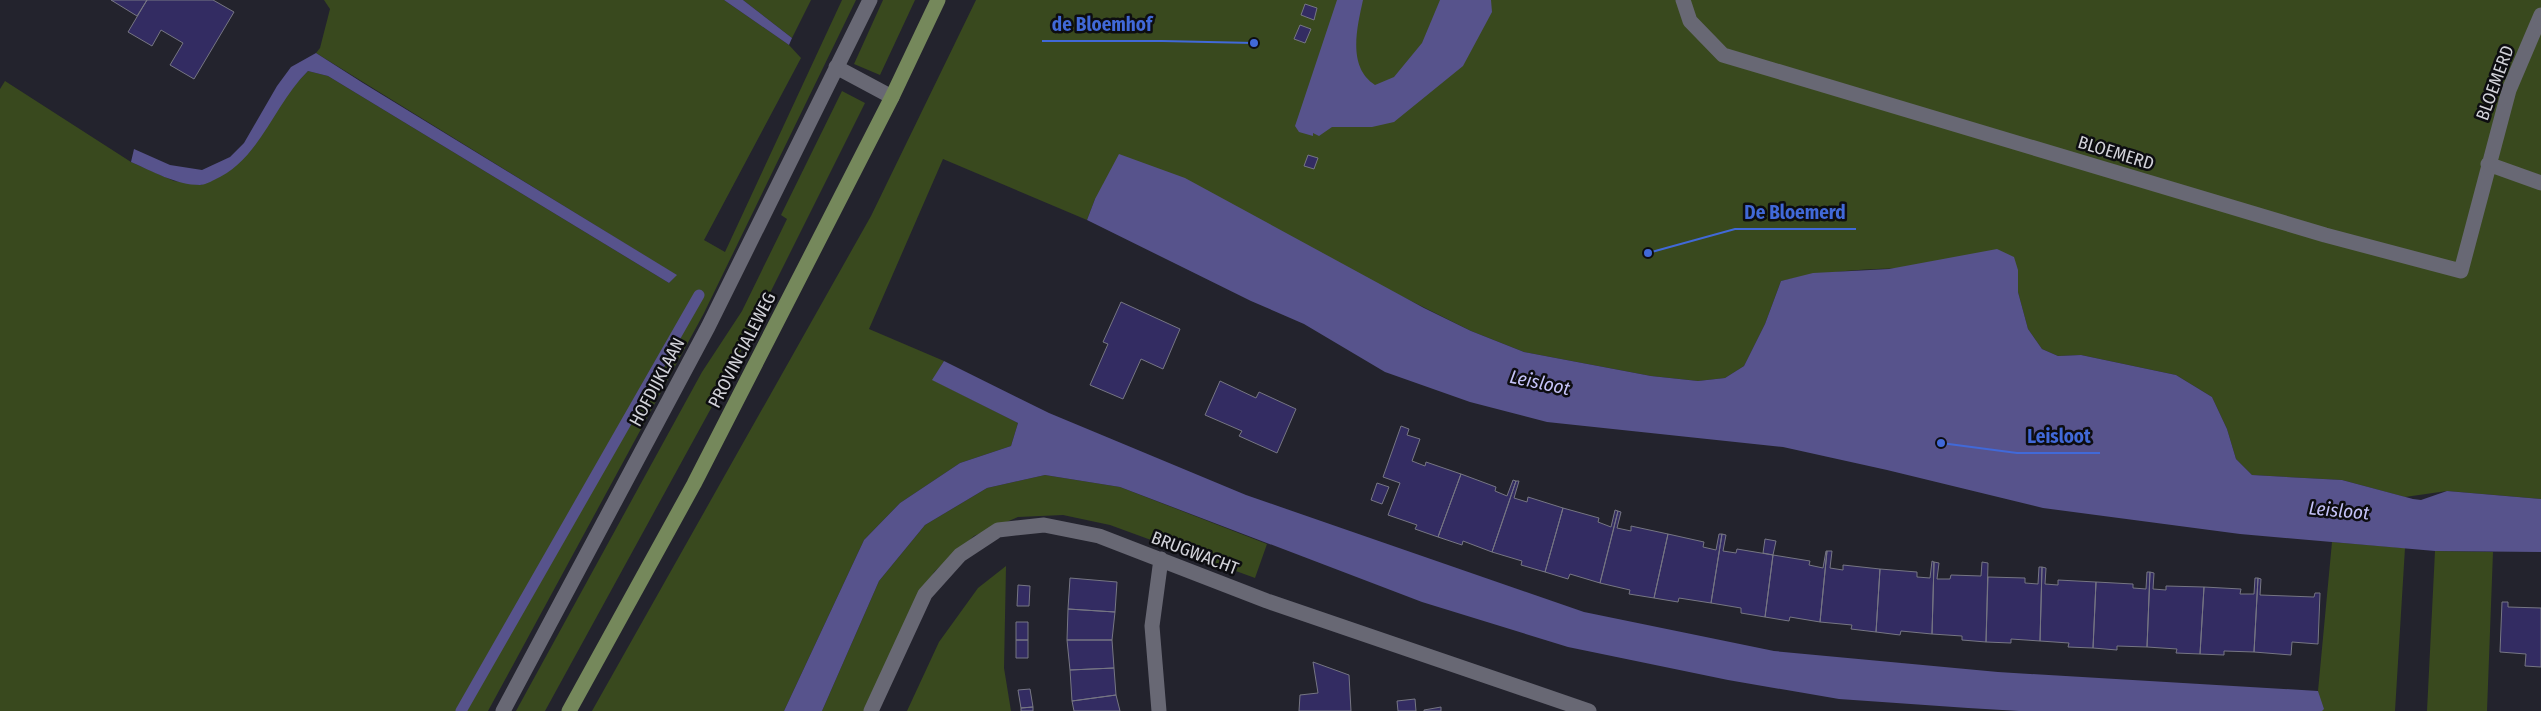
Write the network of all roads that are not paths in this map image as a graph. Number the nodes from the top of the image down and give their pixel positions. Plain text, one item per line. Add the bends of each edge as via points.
1 (870, 0) edge
2 (938, 0) edge
3 (1683, 0) edge
4 (2541, 15) edge
5 (836, 67) junction
6 (892, 98) junction
7 (2488, 164) junction
8 (2541, 183) edge
9 (1162, 559) junction
10 (504, 711) edge
11 (569, 711) edge
12 (871, 711) edge
13 (1159, 711) edge
14 (1589, 711) edge

1 - 5 street, HOFDIJKLAAN
2 - 6 main road, PROVINCIALEWEG
3 - 7 street, BLOEMERD via 1690,21 1723,55 2325,235 2461,271
4 - 7 street, BLOEMERD via 2509,90
5 - 6 street
5 - 10 street, HOFDIJKLAAN via 708,327
6 - 11 main road, PROVINCIALEWEG via 694,484
7 - 8 street
9 - 12 street, BRUGWACHT via 1099,536 1044,525 998,530 960,555 925,594
9 - 13 street via 1152,626
9 - 14 street, BRUGWACHT via 1267,601

